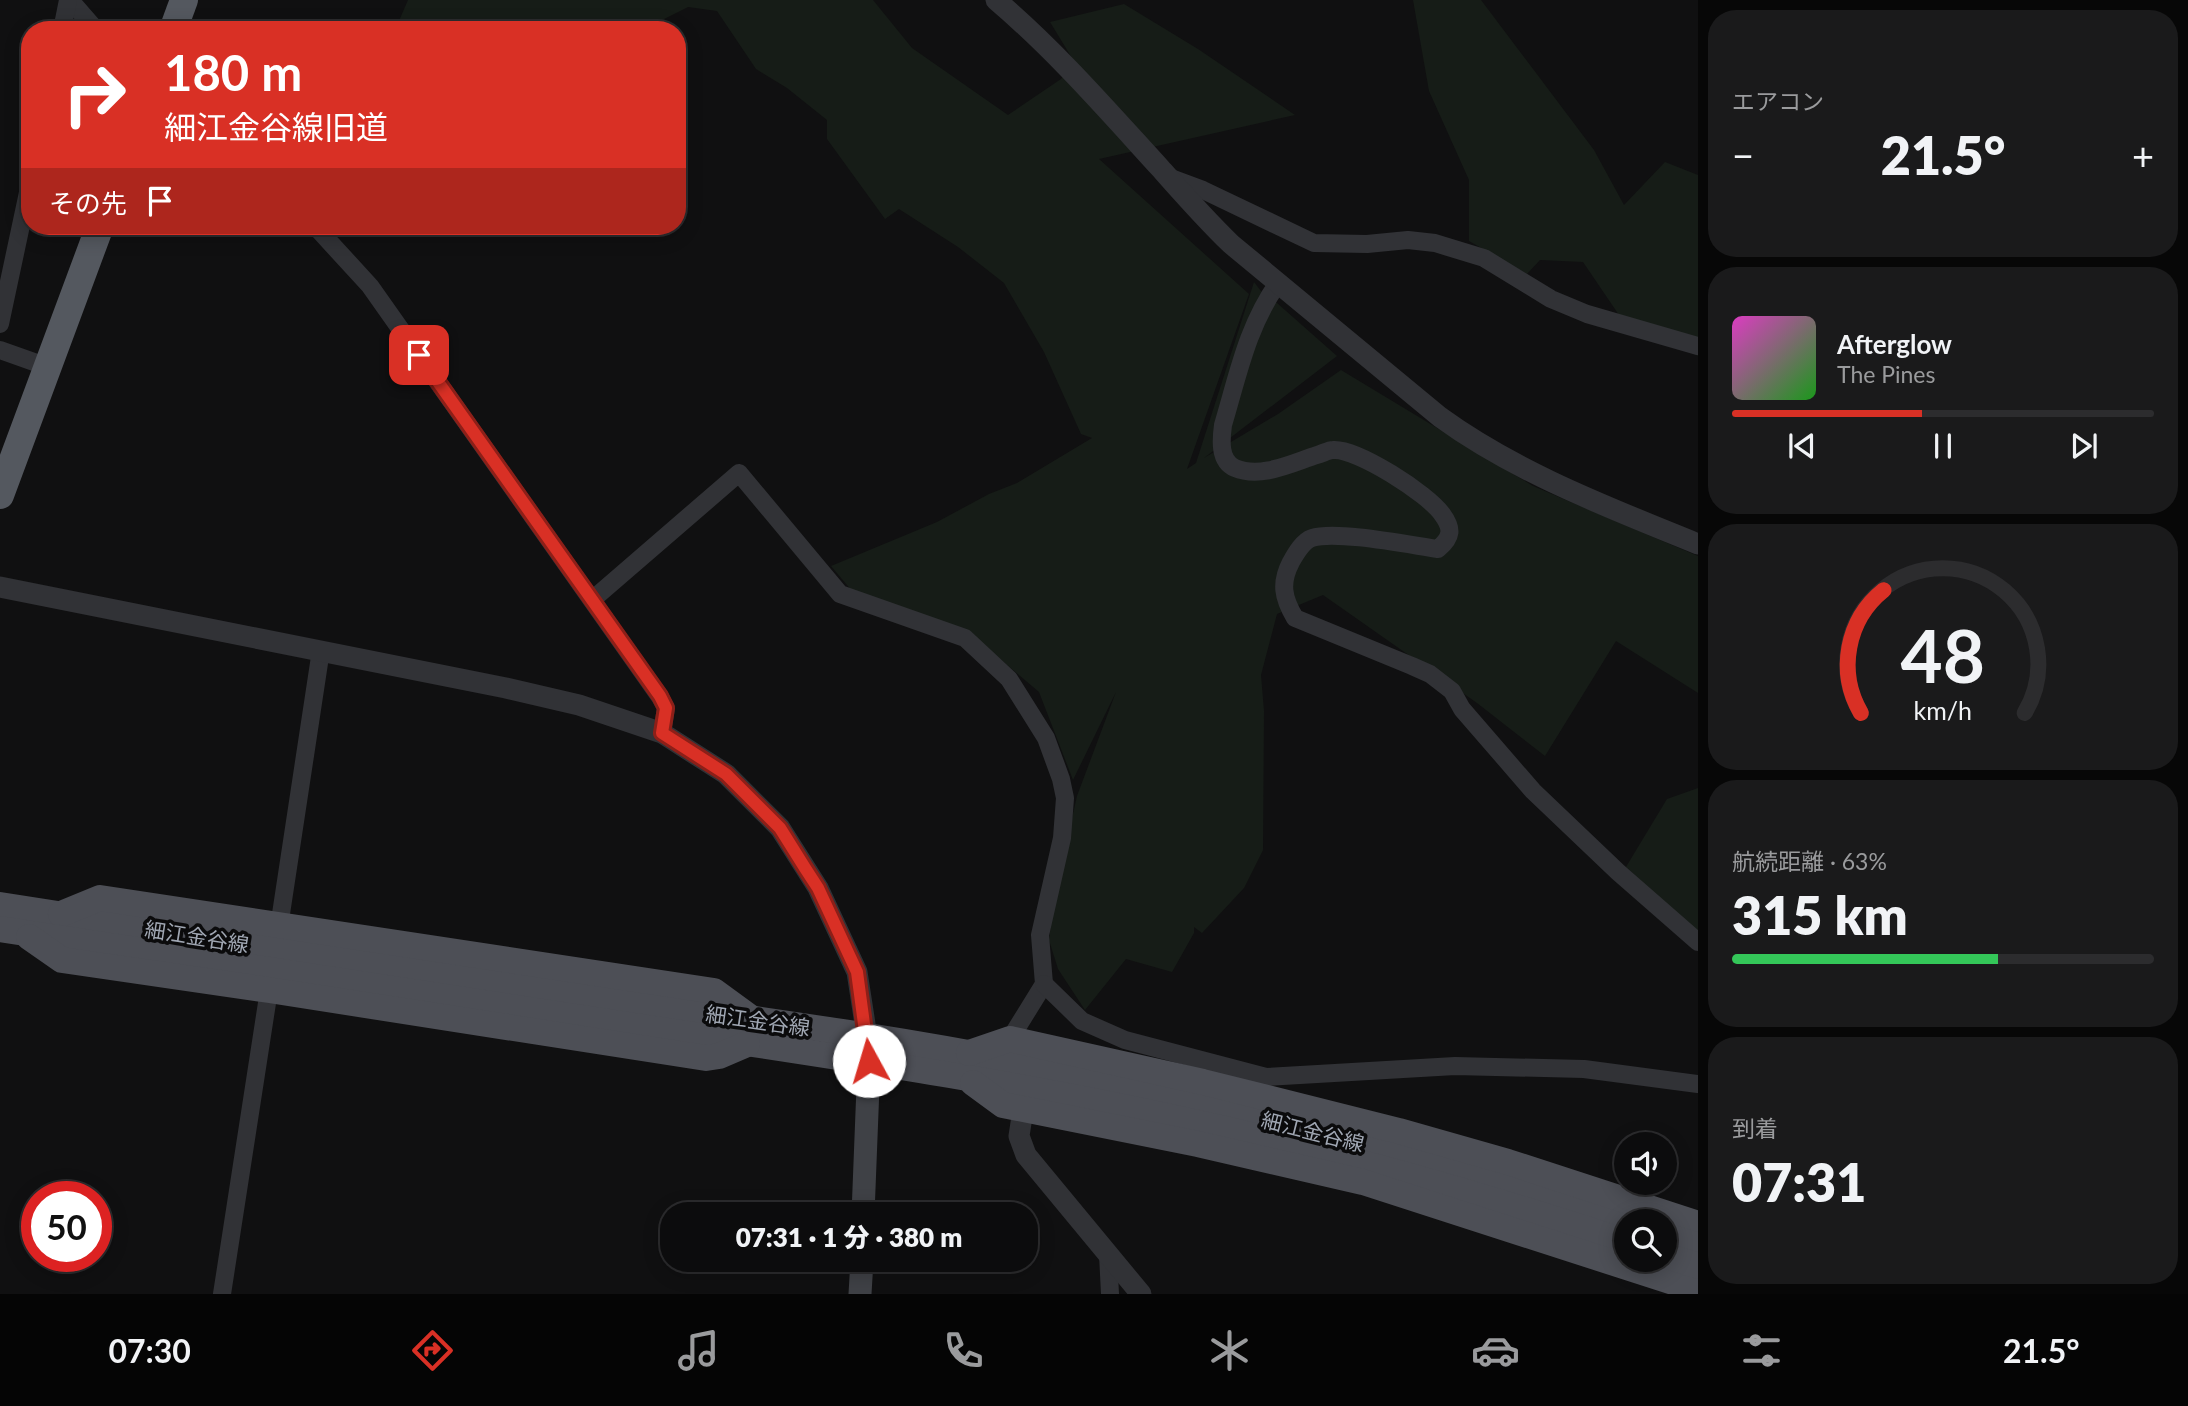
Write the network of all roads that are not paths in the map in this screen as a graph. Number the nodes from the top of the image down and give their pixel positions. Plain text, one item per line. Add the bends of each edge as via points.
1 (69, 0) edge
2 (184, 0) edge
3 (996, 0) edge
4 (64, 21) edge
5 (88, 21) edge
6 (176, 21) edge
7 (1168, 177) junction
8 (21, 225) edge
9 (97, 235) edge
10 (323, 235) edge
11 (1278, 283) junction
12 (0, 324) edge
13 (1698, 346) edge
14 (0, 350) edge
15 (48, 367) junction
16 (0, 495) edge
17 (1698, 544) edge
18 (0, 587) edge
19 (592, 600) junction
20 (321, 650) junction
21 (662, 733) junction
22 (0, 905) edge
23 (61, 914) junction
24 (279, 927) junction
25 (12, 931) edge
26 (1698, 942) edge
27 (1044, 984) junction
28 (269, 990) junction
29 (751, 1031) junction
30 (1010, 1039) junction
31 (868, 1049) junction
32 (967, 1066) junction
33 (1698, 1084) edge
34 (1023, 1110) junction
35 (863, 1202) edge
36 (1614, 1218) edge
37 (1698, 1224) edge
38 (1614, 1238) edge
39 (1677, 1240) edge
40 (1698, 1247) edge
41 (1108, 1254) junction
42 (1677, 1259) edge
43 (1698, 1266) edge
44 (861, 1272) edge
45 (1698, 1290) edge
46 (222, 1294) edge
47 (860, 1294) edge
48 (1110, 1294) edge
49 (1141, 1294) edge

1 - 4 street
1 - 5 street
2 - 6 highway
3 - 7 street via 1043,43
7 - 11 street via 1204,219
7 - 13 street via 1314,243 1408,240 1484,258 1551,299 1587,314
8 - 12 street
9 - 15 highway
10 - 19 street via 370,286
11 - 17 street via 1462,433 1521,466
11 - 26 street via 1248,339 1223,425 1222,454 1231,467 1250,473 1334,450 1357,456 1395,476 1438,508 1451,532 1438,549 1331,535 1310,538 1296,552 1282,585 1294,618 1421,670 1452,691 1462,709 1533,791
14 - 15 street
15 - 16 highway
18 - 20 street
19 - 21 street via 666,708
19 - 27 street via 739,473 839,594 965,638 1009,679 1046,738 1061,779 1065,798 1062,838 1040,935
20 - 21 street via 579,705
20 - 24 street
21 - 31 street via 726,774 780,828 818,888 857,972
22 - 23 main road, 細江金谷線
23 - 24 main road via 100,898
23 - 29 main road, 細江金谷線
24 - 29 main road via 714,991
25 - 28 main road via 62,960
25 - 29 main road, 細江金谷線
27 - 30 street
27 - 33 street via 1082,1021 1125,1040 1266,1077 1455,1066 1584,1069
28 - 29 main road via 706,1058 719,1056
28 - 46 street
29 - 31 main road, 細江金谷線
30 - 32 main road
30 - 37 main road via 1399,1131
31 - 32 main road, 細江金谷線
31 - 35 main road
32 - 34 main road via 1003,1105
32 - 36 main road, 細江金谷線 via 1116,1083 1311,1129
32 - 38 main road, 細江金谷線 via 1088,1100 1270,1140 1426,1181
34 - 41 street via 1019,1136 1026,1156
34 - 45 main road via 1363,1182
39 - 40 main road
41 - 48 street
41 - 49 street
42 - 43 main road
44 - 47 main road

